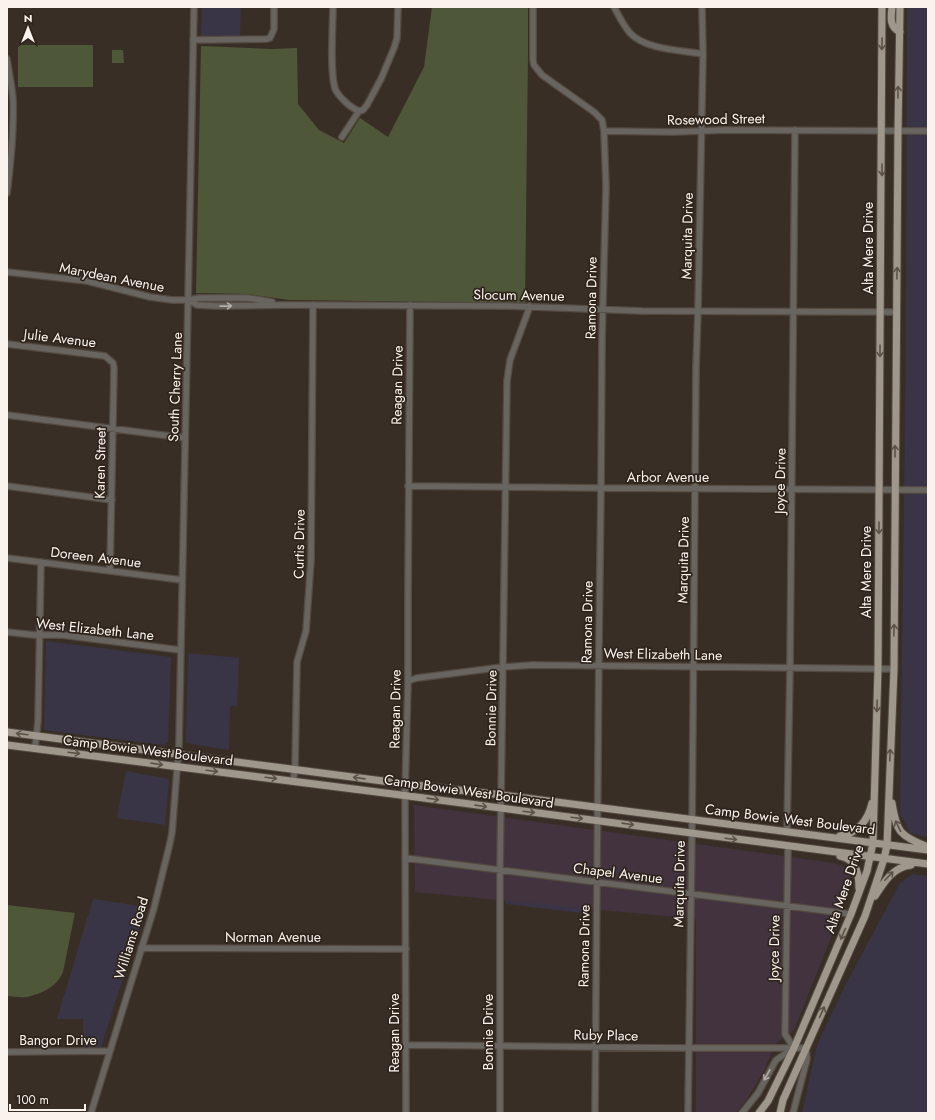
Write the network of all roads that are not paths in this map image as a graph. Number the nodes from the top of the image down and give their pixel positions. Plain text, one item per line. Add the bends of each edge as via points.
1 (194, 7) edge
2 (274, 7) edge
3 (333, 7) edge
4 (398, 7) edge
5 (532, 7) edge
6 (614, 7) edge
7 (702, 7) edge
8 (882, 7) edge
9 (892, 7) edge
10 (900, 7) edge
11 (900, 32) junction
12 (193, 40) junction
13 (703, 54) junction
14 (7, 59) edge
15 (361, 110) junction
16 (795, 130) junction
17 (604, 131) junction
18 (701, 131) junction
19 (882, 131) junction
20 (898, 131) junction
21 (928, 131) edge
22 (342, 136) dead end
23 (7, 193) edge
24 (7, 272) edge
25 (189, 300) junction
26 (313, 305) junction
27 (410, 305) junction
28 (530, 306) junction
29 (603, 310) junction
30 (698, 310) junction
31 (794, 312) junction
32 (881, 312) junction
33 (896, 312) junction
34 (7, 344) edge
35 (109, 358) joint
36 (7, 415) edge
37 (113, 429) junction
38 (185, 438) junction
39 (7, 486) edge
40 (408, 486) junction
41 (506, 487) junction
42 (602, 488) junction
43 (696, 489) junction
44 (791, 489) junction
45 (879, 490) junction
46 (895, 490) junction
47 (928, 490) edge
48 (112, 500) junction
49 (7, 558) edge
50 (41, 562) junction
51 (110, 570) junction
52 (182, 580) junction
53 (7, 632) edge
54 (40, 635) junction
55 (180, 650) junction
56 (599, 666) junction
57 (504, 667) junction
58 (693, 667) junction
59 (790, 668) junction
60 (878, 668) junction
61 (894, 668) junction
62 (408, 680) junction
63 (7, 732) edge
64 (37, 735) junction
65 (7, 745) edge
66 (35, 748) junction
67 (178, 754) junction
68 (177, 767) junction
69 (295, 769) junction
70 (293, 781) junction
71 (406, 784) junction
72 (875, 789) junction
73 (889, 789) junction
74 (405, 795) junction
75 (502, 795) junction
76 (598, 807) junction
77 (501, 808) junction
78 (597, 820) junction
79 (692, 820) junction
80 (787, 831) junction
81 (692, 834) junction
82 (817, 835) junction
83 (873, 842) junction
84 (887, 845) junction
85 (788, 846) junction
86 (797, 847) junction
87 (928, 847) edge
88 (928, 850) edge
89 (870, 857) junction
90 (405, 858) junction
91 (884, 859) junction
92 (926, 864) edge
93 (500, 870) junction
94 (597, 882) junction
95 (691, 894) junction
96 (858, 896) junction
97 (787, 906) junction
98 (868, 908) junction
99 (851, 914) junction
100 (141, 948) junction
101 (406, 949) junction
102 (406, 1045) junction
103 (501, 1046) junction
104 (596, 1047) junction
105 (689, 1048) junction
106 (794, 1048) junction
107 (806, 1048) junction
108 (110, 1051) junction
109 (7, 1052) edge
110 (91, 1113) edge
111 (406, 1113) edge
112 (500, 1113) edge
113 (595, 1113) edge
114 (688, 1113) edge
115 (742, 1113) edge
116 (759, 1113) edge
117 (780, 1113) edge
118 (793, 1113) edge

1 - 12 street, South Cherry Lane
2 - 12 street via 274,29 270,38
3 - 15 street via 334,84 349,104
4 - 15 street via 397,38 394,48 381,79
5 - 17 street via 534,65 542,75 594,112 602,120
6 - 13 street via 630,33 640,41 651,46
7 - 13 street, Marquita Drive
8 -> 19 main road, Alta Mere Drive
9 - 11 main road via 893,28
10 - 11 main road, Alta Mere Drive
20 -> 11 main road, Alta Mere Drive
12 - 25 street, South Cherry Lane
13 - 18 street, Marquita Drive
14 - 23 street via 13,120
15 - 22 street
16 - 18 street, Rosewood Street
16 - 19 street, Rosewood Street
16 - 31 street, Joyce Drive
17 - 18 street, Rosewood Street
17 - 29 street, Ramona Drive via 606,187
18 - 30 street, Marquita Drive
19 - 20 street, Rosewood Street
19 -> 32 main road, Alta Mere Drive
20 - 21 street, Rosewood Street
33 -> 20 main road, Alta Mere Drive
24 - 25 street, Marydean Avenue via 87,281 150,297
25 - 26 street, Slocum Avenue via 197,305
25 - 38 street, South Cherry Lane
26 - 27 street, Slocum Avenue
26 - 69 street, Curtis Drive via 311,557 306,631 297,662
27 - 28 street, Slocum Avenue
27 - 40 street, Reagan Drive
28 - 29 street, Slocum Avenue
28 - 41 street, Bonnie Drive via 510,360 507,382
29 - 30 street, Slocum Avenue
29 - 42 street, Ramona Drive
30 - 31 street, Slocum Avenue
30 - 43 street, Marquita Drive
31 - 32 street, Slocum Avenue
31 - 44 street, Joyce Drive
32 - 33 street, Slocum Avenue
32 -> 45 main road, Alta Mere Drive
46 -> 33 main road, Alta Mere Drive
34 - 35 street, Julie Avenue
35 - 37 street, Karen Street via 114,368
36 - 37 street
37 - 38 street
37 - 48 street, Karen Street
38 - 52 street, South Cherry Lane
39 - 48 street
40 - 41 street, Arbor Avenue
40 - 62 street, Reagan Drive
41 - 42 street, Arbor Avenue
41 - 57 street, Bonnie Drive
42 - 43 street, Arbor Avenue
42 - 56 street, Ramona Drive
43 - 44 street, Arbor Avenue
43 - 58 street, Marquita Drive
44 - 45 street, Arbor Avenue
44 - 59 street, Joyce Drive
45 - 46 street, Arbor Avenue
45 -> 60 main road, Alta Mere Drive
46 - 47 street, Arbor Avenue
61 -> 46 main road, Alta Mere Drive
48 - 51 street, Karen Street
49 - 50 street, Doreen Avenue
50 - 51 street, Doreen Avenue
50 - 54 street
51 - 52 street, Doreen Avenue
52 - 55 street, South Cherry Lane
53 - 54 street, West Elizabeth Lane
54 - 55 street, West Elizabeth Lane
54 - 64 street
55 - 67 street, South Cherry Lane
56 - 57 street, West Elizabeth Lane
56 - 58 street, West Elizabeth Lane
56 - 76 street, Ramona Drive
57 - 62 street, West Elizabeth Lane
57 - 75 street, Bonnie Drive
58 - 59 street, West Elizabeth Lane
58 - 79 street, Marquita Drive
59 - 60 street, West Elizabeth Lane
59 - 80 street, Joyce Drive
60 - 61 street, West Elizabeth Lane
60 -> 72 main road, Alta Mere Drive
73 -> 61 main road, Alta Mere Drive
62 - 71 street, Reagan Drive
64 -> 63 main road, Camp Bowie West Boulevard
64 - 66 street
64 - 67 main road, Camp Bowie West Boulevard
65 - 66 main road, Camp Bowie West Boulevard
66 -> 68 main road, Camp Bowie West Boulevard
67 - 68 street, South Cherry Lane
67 - 69 main road, Camp Bowie West Boulevard
68 -> 70 main road, Camp Bowie West Boulevard
68 - 100 street, Williams Road via 172,833
69 - 70 street, Curtis Drive
71 -> 69 main road, Camp Bowie West Boulevard
70 - 74 main road, Camp Bowie West Boulevard
71 - 74 street, Reagan Drive
71 - 75 main road, Camp Bowie West Boulevard
72 - 82 main road via 868,816 856,830 840,836
72 - 83 main road, Alta Mere Drive
73 - 84 main road, Alta Mere Drive
87 -> 73 main road via 908,839 898,830
74 -> 77 main road, Camp Bowie West Boulevard
74 - 90 street, Reagan Drive
75 - 76 main road, Camp Bowie West Boulevard
75 - 77 street, Bonnie Drive
76 - 78 street, Ramona Drive
76 - 79 main road, Camp Bowie West Boulevard
77 -> 78 main road, Camp Bowie West Boulevard
77 - 93 street, Bonnie Drive
78 -> 81 main road, Camp Bowie West Boulevard
78 - 94 street, Ramona Drive
79 - 80 main road, Camp Bowie West Boulevard
79 - 81 street, Marquita Drive
80 - 82 main road, Camp Bowie West Boulevard
81 -> 85 main road, Camp Bowie West Boulevard
81 - 95 street, Marquita Drive
82 - 83 main road, Camp Bowie West Boulevard
83 - 84 main road, Camp Bowie West Boulevard
83 - 89 main road, Alta Mere Drive
84 - 88 main road, Camp Bowie West Boulevard
84 - 91 main road, Alta Mere Drive
85 - 86 main road, Camp Bowie West Boulevard
85 - 97 street, Joyce Drive
86 - 89 main road, Camp Bowie West Boulevard
86 - 96 main road via 850,860 859,876
89 - 91 main road, Camp Bowie West Boulevard
89 - 96 main road, Alta Mere Drive
90 - 93 street, Chapel Avenue
90 - 101 street, Reagan Drive
91 - 92 main road, Camp Bowie West Boulevard
91 - 98 main road, Alta Mere Drive
98 -> 92 main road via 884,882 897,869
93 - 94 street, Chapel Avenue
93 - 103 street, Bonnie Drive
94 - 95 street, Chapel Avenue
94 - 104 street, Ramona Drive
95 - 97 street, Chapel Avenue
95 - 105 street, Marquita Drive
96 - 99 main road, Alta Mere Drive
97 - 99 street, Chapel Avenue
97 - 106 street, Joyce Drive via 785,1034
107 -> 98 main road, Alta Mere Drive
99 -> 106 main road, Alta Mere Drive
100 - 101 street, Norman Avenue
100 - 108 street, Williams Road
101 - 102 street, Reagan Drive
102 - 103 street, Ruby Place
102 - 111 street, Reagan Drive
103 - 104 street, Ruby Place
103 - 112 street, Bonnie Drive
104 - 105 street, Ruby Place
104 - 113 street, Ramona Drive
105 - 106 street, Ruby Place
105 - 114 street, Marquita Drive
106 - 107 street, Ruby Place
106 -> 115 street via 776,1060 758,1093
106 - 116 main road, Alta Mere Drive via 768,1102
107 - 117 main road, Alta Mere Drive via 783,1100
107 - 118 street via 807,1058
108 - 109 street, Bangor Drive
108 - 110 street, Williams Road

